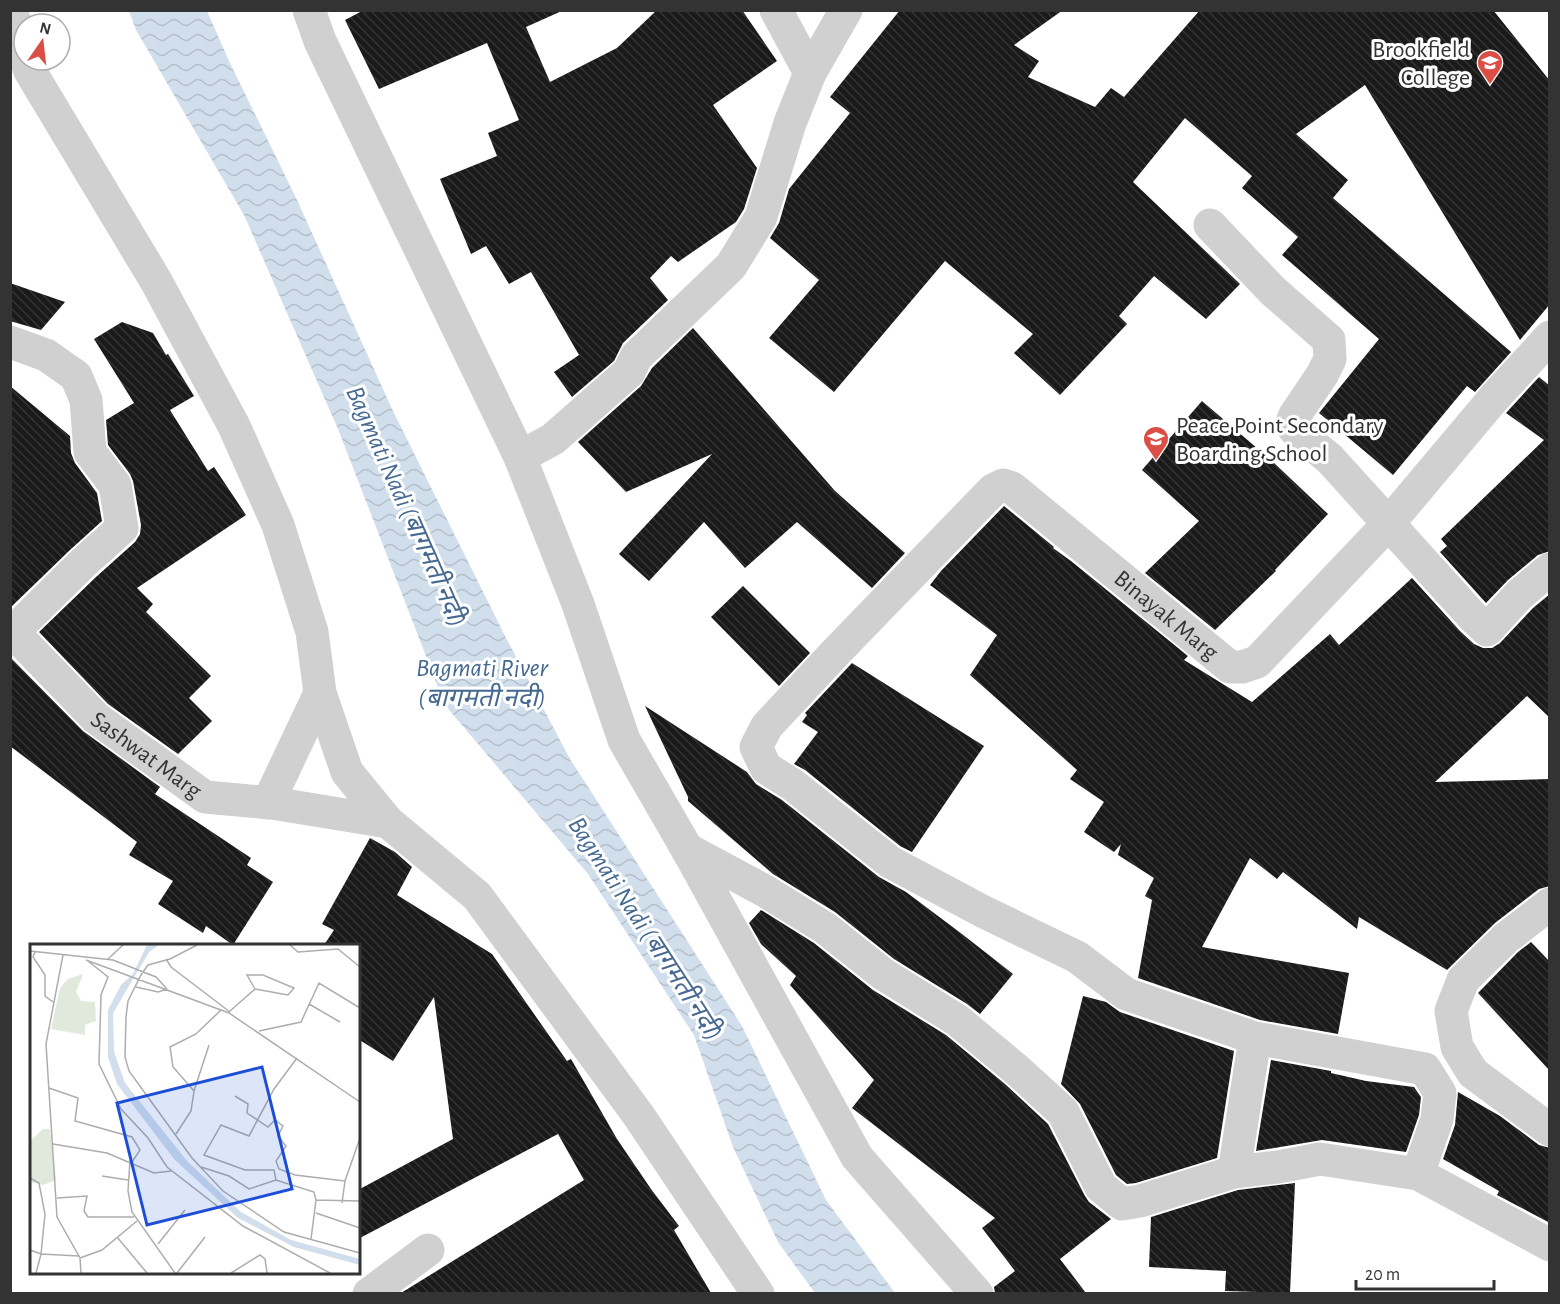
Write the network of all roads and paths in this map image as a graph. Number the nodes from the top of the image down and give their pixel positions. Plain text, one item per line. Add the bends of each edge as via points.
1 (309, 10) edge
2 (776, 10) edge
3 (846, 10) edge
4 (31, 72) edge
5 (810, 73) junction
6 (1210, 225) dead end
7 (1550, 337) edge
8 (10, 342) edge
9 (520, 458) junction
10 (1388, 524) junction
11 (1550, 569) edge
12 (12, 630) edge
13 (320, 693) junction
14 (268, 803) junction
15 (388, 822) junction
16 (687, 849) junction
17 (1550, 904) edge
18 (1255, 1038) junction
19 (1550, 1130) edge
20 (1234, 1172) junction
21 (1418, 1174) junction
22 (1550, 1245) edge
23 (428, 1250) dead end
24 (369, 1293) edge
25 (758, 1293) edge
26 (978, 1293) edge

1 - 9 street via 320,41
2 - 5 street
3 - 5 street
4 - 13 street via 156,281 234,426 281,536 312,632
5 - 9 street via 761,217 731,266 636,357 629,372 553,439
6 - 10 street via 1273,291 1329,340 1330,359 1291,425 1330,459
7 - 10 street, Binayak Marg
8 - 12 street via 46,355 76,376 86,400 90,452 115,485 122,528
9 - 16 street via 578,604 624,740
10 - 11 street via 1487,630
10 - 18 street, Binayak Marg via 1257,662 1230,667 1012,488 1003,485 993,490 845,643 767,726 756,747 766,768 890,862 1077,957 1126,994
12 - 14 street, Sashwat Marg via 96,718 205,797
13 - 14 street
13 - 15 street via 347,772
14 - 15 street, Sashwat Marg
15 - 25 street via 477,896 639,1116
16 - 20 street via 825,928 883,974 957,1020 1063,1112 1101,1187 1122,1204
16 - 26 street via 857,1157
17 - 19 street via 1506,938 1463,980 1451,1011 1457,1047 1473,1073
18 - 20 street
18 - 21 street via 1425,1069 1440,1093 1437,1119
20 - 21 street via 1320,1159
21 - 22 street
23 - 24 street

